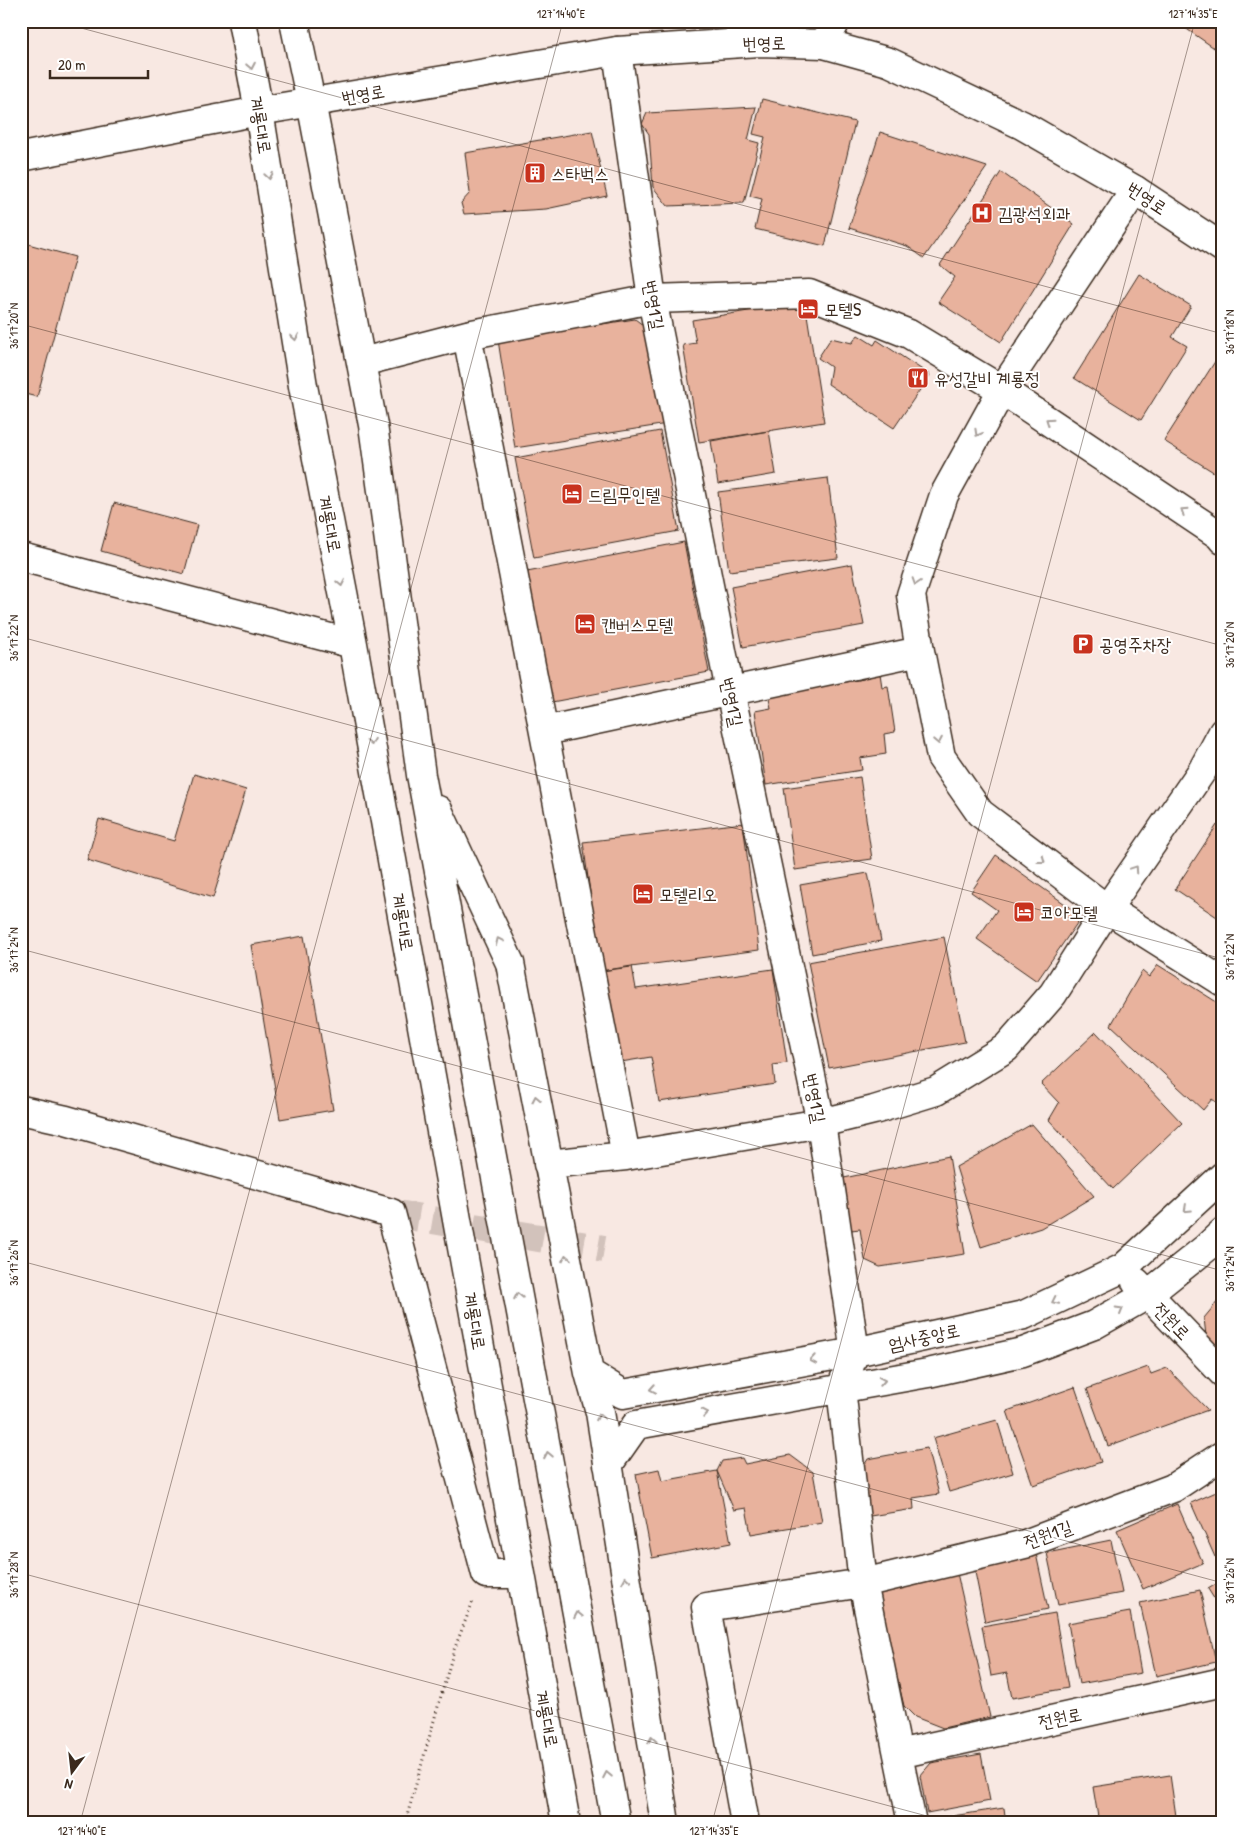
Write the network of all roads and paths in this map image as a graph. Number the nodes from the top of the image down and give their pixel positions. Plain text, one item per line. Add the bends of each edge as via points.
1 (242, 21) edge
2 (294, 21) edge
3 (830, 32) edge
4 (617, 51) junction
5 (311, 102) junction
6 (259, 111) junction
7 (21, 157) edge
8 (1136, 190) junction
9 (1223, 248) edge
10 (652, 299) junction
11 (467, 336) junction
12 (362, 362) junction
13 (1002, 390) junction
14 (1223, 540) edge
15 (21, 556) edge
16 (353, 644) junction
17 (920, 651) junction
18 (730, 691) junction
19 (544, 731) junction
20 (1223, 732) edge
21 (421, 775) junction
22 (1107, 909) junction
23 (1223, 982) edge
24 (21, 1110) edge
25 (821, 1123) junction
26 (626, 1156) junction
27 (548, 1164) junction
28 (1223, 1176) edge
29 (1223, 1232) edge
30 (1123, 1268) junction
31 (1147, 1295) junction
32 (854, 1352) junction
33 (588, 1373) junction
34 (1223, 1373) edge
35 (841, 1388) junction
36 (1223, 1456) edge
37 (608, 1465) junction
38 (486, 1574) junction
39 (520, 1574) junction
40 (862, 1583) junction
41 (1223, 1682) edge
42 (898, 1754) junction
43 (405, 1823) edge
44 (566, 1823) edge
45 (616, 1823) edge
46 (665, 1823) edge
47 (745, 1823) edge
48 (912, 1823) edge

1 -> 6 street, 계룡대로
2 - 5 street
3 - 4 street, 번영로 via 759,42
3 - 8 street, 번영로 via 1022,124
4 - 5 street, 번영로
4 - 10 street, 번영1길
5 - 6 street, 번영로
5 - 12 street
6 - 7 street, 번영로
6 -> 16 street, 계룡대로 via 303,386
8 - 9 street, 번영로
8 - 13 street
10 - 11 street
10 - 13 street via 808,294 909,334
10 - 18 street, 번영1길
11 - 12 street
11 - 19 street
12 - 21 street
14 -> 13 street
13 -> 17 street via 944,495 911,595
15 - 16 street
16 -> 39 street, 계룡대로
17 - 18 street
17 -> 22 street via 941,757 980,813
18 - 19 street
18 - 25 street, 번영1길
19 - 26 street
22 -> 20 street via 1202,771
27 -> 21 street via 510,963
45 -> 21 street
22 - 23 street
22 - 25 street via 1053,994 1006,1048 936,1091
24 - 38 street via 391,1213
25 - 26 street
25 - 32 street, 번영1길
26 - 27 street
33 -> 27 street
28 -> 30 street, 엄사중앙로
29 - 31 street, 엄사중앙로
30 - 31 street, 전원로
30 -> 32 street, 엄사중앙로 via 1024,1315
31 - 34 street, 전원로
35 -> 31 street, 엄사중앙로 via 1023,1352 1094,1325
32 -> 33 street, 엄사중앙로 via 623,1394
32 - 35 street
37 -> 33 street via 600,1412
37 -> 35 street, 엄사중앙로 via 636,1425
35 - 40 street
36 - 40 street, 전원1길 via 1173,1488 1025,1544
46 -> 37 street
38 - 39 street
38 - 43 path via 454,1650
39 - 44 street, 계룡대로
40 - 42 street
40 - 47 street, 전원1길 via 706,1607
41 - 42 street, 전원로
42 - 48 street

